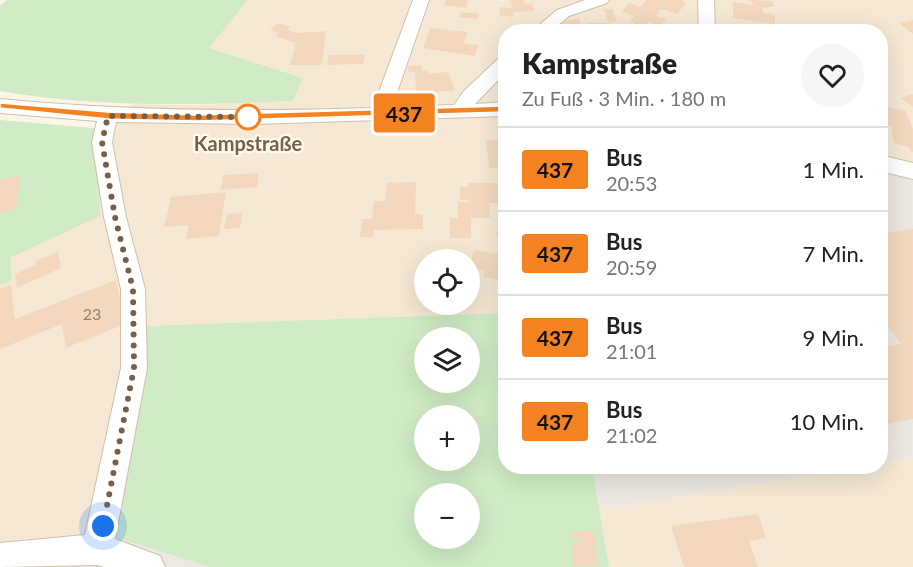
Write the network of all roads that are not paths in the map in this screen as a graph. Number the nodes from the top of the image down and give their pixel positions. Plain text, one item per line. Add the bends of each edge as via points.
1 (421, 0) edge
2 (602, 0) edge
3 (706, 0) edge
4 (549, 24) edge
5 (707, 24) edge
6 (498, 69) edge
7 (2, 109) edge
8 (498, 109) edge
9 (460, 111) junction
10 (380, 114) junction
11 (108, 116) junction
12 (888, 165) edge
13 (913, 171) edge
14 (98, 549) junction
15 (0, 559) edge
16 (149, 567) edge

1 - 10 street
2 - 4 street via 563,13
3 - 5 street
6 - 9 street
7 - 11 street
8 - 9 street
9 - 10 street
10 - 11 street
11 - 14 street via 102,142 133,289 134,368
12 - 13 street
14 - 15 street
14 - 16 street

